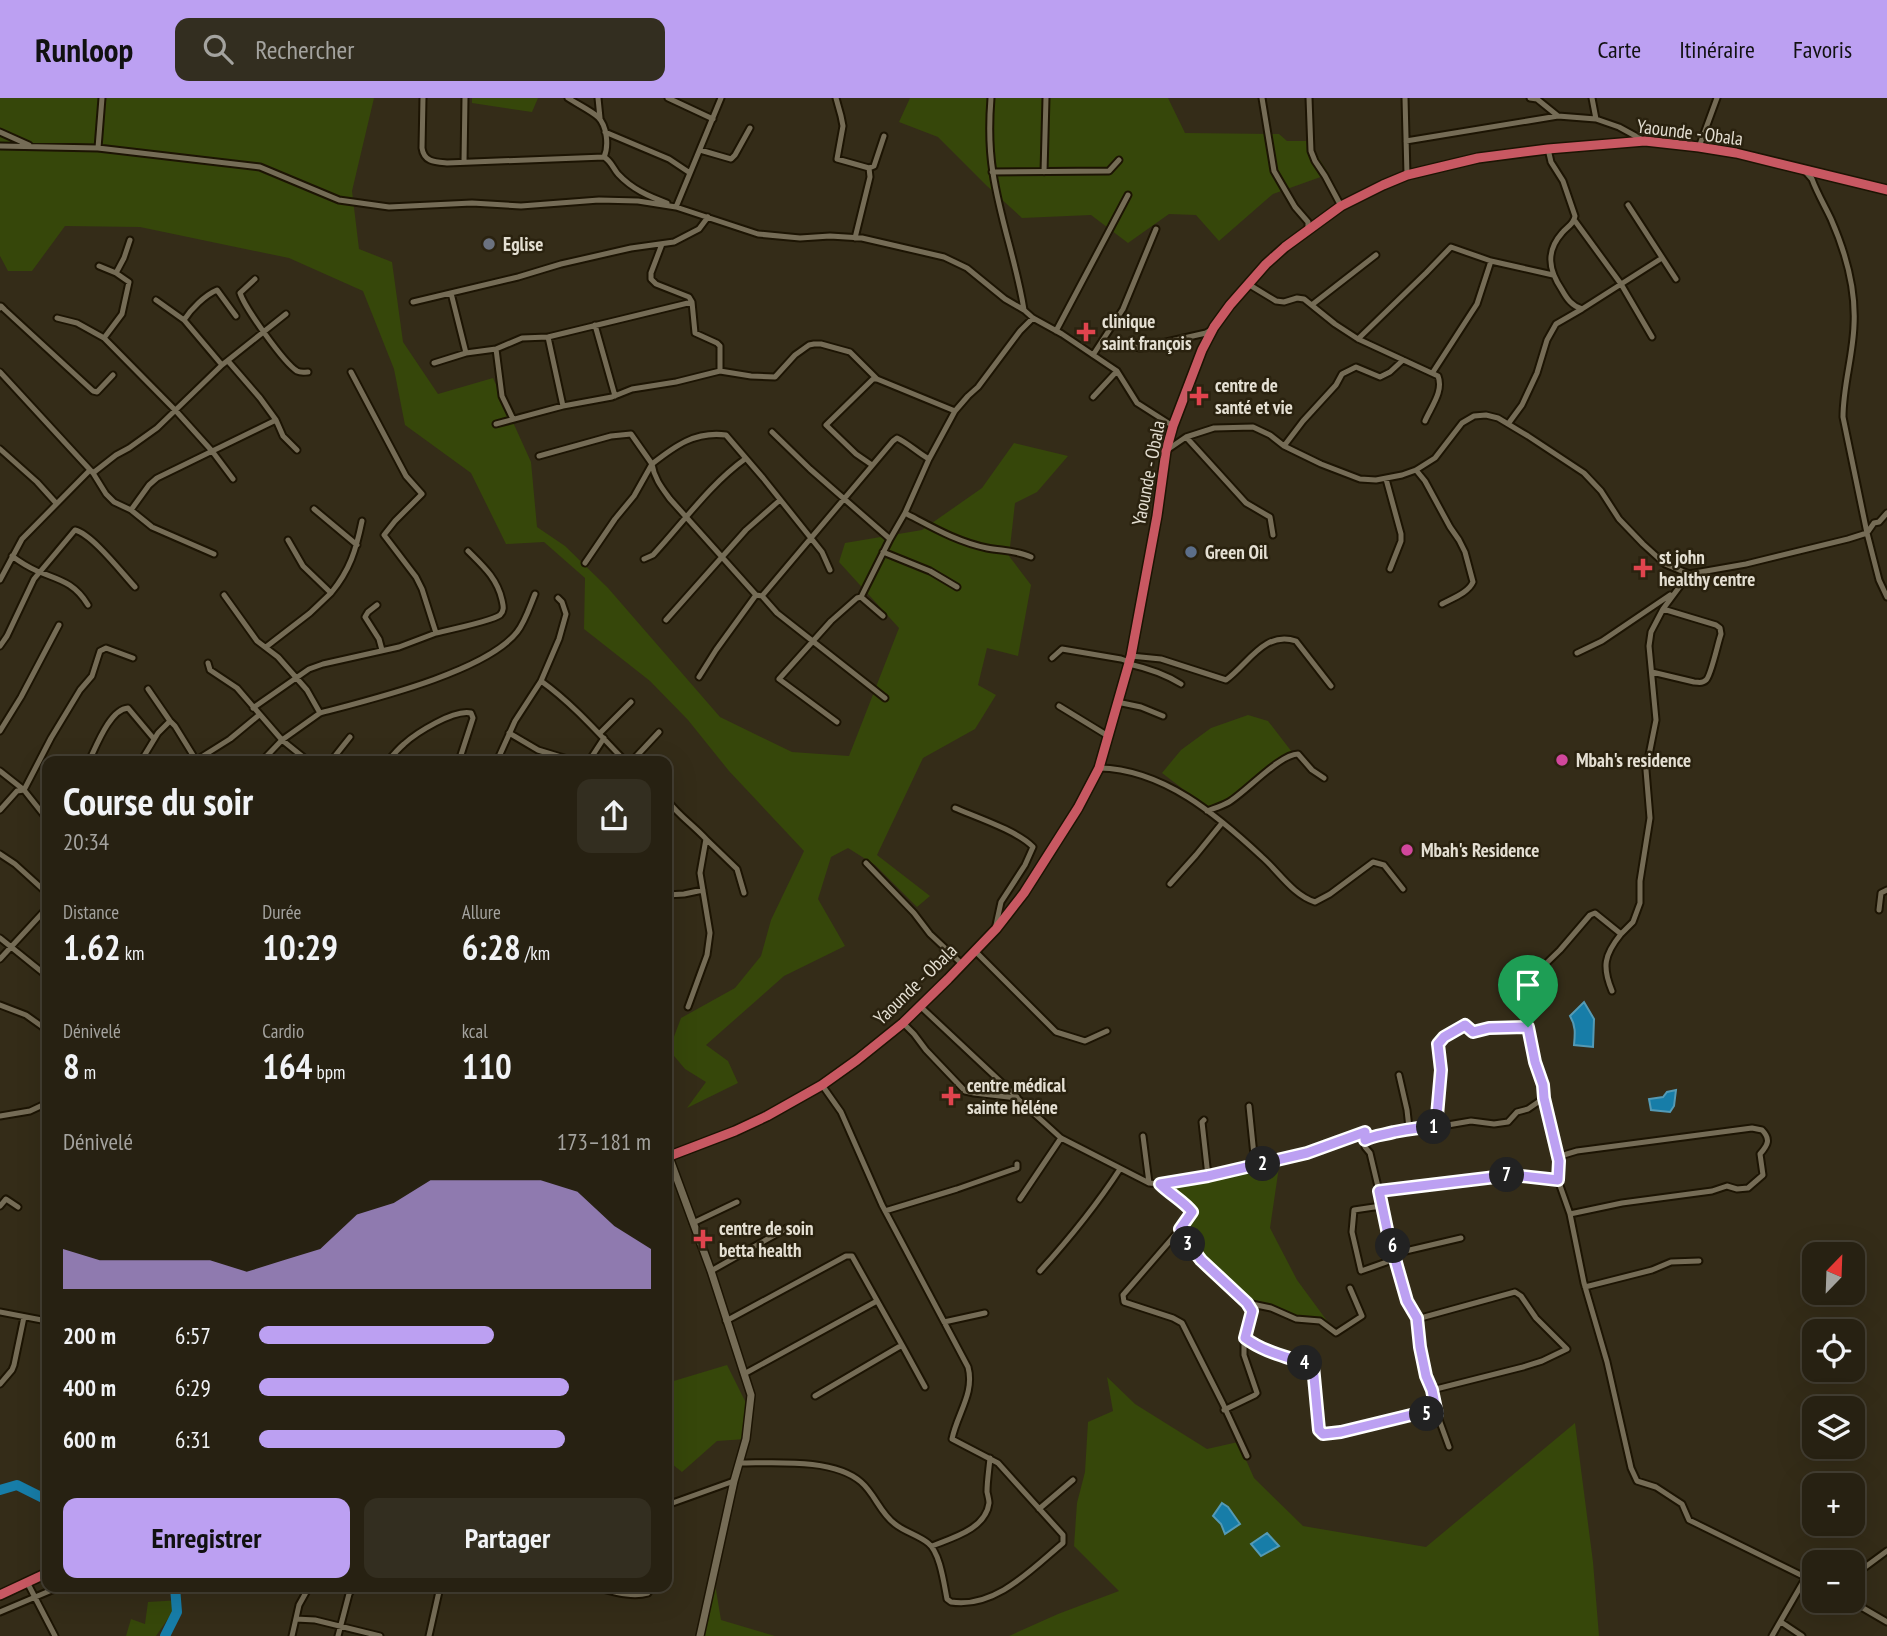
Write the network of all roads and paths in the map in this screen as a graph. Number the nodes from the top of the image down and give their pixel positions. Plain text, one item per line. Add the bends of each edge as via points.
1 (102, 98) edge
2 (423, 98) edge
3 (465, 98) edge
4 (568, 98) edge
5 (598, 98) edge
6 (668, 98) edge
7 (721, 98) edge
8 (836, 98) edge
9 (991, 98) edge
10 (1046, 98) edge
11 (1262, 98) edge
12 (1309, 98) edge
13 (1405, 98) edge
14 (1530, 98) edge
15 (1592, 98) edge
16 (1717, 98) edge
17 (1558, 116) junction
18 (600, 118) junction
19 (713, 118) junction
20 (1596, 119) junction
21 (750, 128) dead end
22 (0, 132) edge
23 (605, 132) junction
24 (884, 136) dead end
25 (1406, 141) junction
26 (1645, 141) junction
27 (0, 146) edge
28 (32, 147) junction
29 (99, 148) junction
30 (1699, 148) junction
31 (700, 149) junction
32 (1548, 149) junction
33 (604, 156) junction
34 (1119, 160) dead end
35 (464, 162) junction
36 (869, 169) junction
37 (1805, 171) junction
38 (992, 172) junction
39 (1044, 172) junction
40 (690, 173) junction
41 (1407, 175) junction
42 (1887, 190) edge
43 (1128, 195) dead end
44 (1628, 205) dead end
45 (1341, 206) junction
46 (676, 207) junction
47 (708, 217) junction
48 (1575, 221) junction
49 (1156, 229) dead end
50 (1308, 229) junction
51 (855, 238) junction
52 (130, 240) dead end
53 (663, 244) junction
54 (1376, 255) dead end
55 (1662, 258) junction
56 (1491, 261) junction
57 (99, 265) dead end
58 (116, 273) junction
59 (1553, 275) junction
60 (256, 279) dead end
61 (1676, 279) dead end
62 (1248, 284) junction
63 (1621, 284) junction
64 (451, 293) junction
65 (156, 300) dead end
66 (412, 302) dead end
67 (692, 302) junction
68 (1313, 304) junction
69 (0, 308) edge
70 (1582, 309) junction
71 (1024, 310) junction
72 (286, 314) dead end
73 (236, 316) dead end
74 (57, 318) dead end
75 (1033, 318) junction
76 (184, 320) junction
77 (595, 325) junction
78 (1214, 327) junction
79 (1056, 331) junction
80 (264, 332) junction
81 (548, 337) junction
82 (1652, 337) dead end
83 (104, 338) junction
84 (1358, 339) junction
85 (1102, 341) junction
86 (496, 349) junction
87 (466, 353) junction
88 (1093, 355) junction
89 (1403, 360) junction
90 (225, 363) junction
91 (434, 363) dead end
92 (720, 371) junction
93 (1117, 371) junction
94 (0, 372) edge
95 (308, 372) dead end
96 (351, 372) dead end
97 (1433, 372) junction
98 (113, 375) dead end
99 (877, 379) junction
100 (615, 396) junction
101 (1093, 397) dead end
102 (564, 406) junction
103 (176, 411) junction
104 (956, 411) junction
105 (513, 419) junction
106 (275, 420) junction
107 (1425, 421) dead end
108 (496, 424) dead end
109 (1508, 424) junction
110 (1172, 426) junction
111 (772, 432) dead end
112 (1186, 437) junction
113 (1284, 446) junction
114 (0, 449) edge
115 (298, 450) dead end
116 (212, 451) junction
117 (1166, 451) junction
118 (539, 456) dead end
119 (745, 459) junction
120 (929, 459) junction
121 (652, 464) junction
122 (872, 465) junction
123 (1416, 470) junction
124 (92, 471) junction
125 (1386, 479) junction
126 (233, 480) dead end
127 (780, 500) junction
128 (844, 500) junction
129 (56, 503) junction
130 (314, 509) dead end
131 (131, 510) junction
132 (905, 513) junction
133 (1887, 513) edge
134 (687, 518) junction
135 (362, 521) dead end
136 (1867, 533) junction
137 (1273, 535) dead end
138 (811, 538) junction
139 (890, 539) junction
140 (288, 540) dead end
141 (357, 545) junction
142 (468, 551) dead end
143 (883, 552) junction
144 (214, 554) dead end
145 (12, 556) junction
146 (1031, 556) dead end
147 (722, 557) junction
148 (644, 559) dead end
149 (0, 561) edge
150 (585, 563) dead end
151 (7, 568) junction
152 (1390, 569) dead end
153 (830, 570) dead end
154 (39, 572) junction
155 (1689, 574) junction
156 (0, 580) edge
157 (135, 587) dead end
158 (957, 587) dead end
159 (331, 593) junction
160 (1674, 593) junction
161 (535, 594) dead end
162 (224, 595) dead end
163 (759, 596) junction
164 (861, 597) junction
165 (1887, 597) edge
166 (558, 598) dead end
167 (1442, 604) dead end
168 (88, 605) dead end
169 (377, 606) dead end
170 (1663, 609) junction
171 (883, 616) dead end
172 (666, 621) dead end
173 (59, 625) dead end
174 (436, 633) junction
175 (812, 642) junction
176 (0, 646) edge
177 (266, 647) junction
178 (382, 650) junction
179 (1577, 653) dead end
180 (133, 658) dead end
181 (1052, 658) dead end
182 (1130, 660) junction
183 (208, 663) dead end
184 (1652, 671) junction
185 (296, 677) junction
186 (699, 677) dead end
187 (541, 681) junction
188 (1181, 684) dead end
189 (1331, 686) dead end
190 (148, 689) dead end
191 (885, 698) dead end
192 (631, 702) dead end
193 (1117, 702) junction
194 (1059, 706) dead end
195 (253, 708) junction
196 (320, 713) junction
197 (259, 715) junction
198 (1163, 716) dead end
199 (170, 721) junction
200 (837, 722) dead end
201 (0, 731) edge
202 (659, 732) dead end
203 (509, 733) junction
204 (602, 735) junction
205 (1108, 736) junction
206 (350, 737) dead end
207 (154, 739) junction
208 (282, 740) junction
209 (91, 756) edge
210 (144, 756) edge
211 (192, 756) edge
212 (203, 756) edge
213 (267, 756) edge
214 (302, 756) edge
215 (335, 756) edge
216 (393, 756) edge
217 (461, 756) edge
218 (498, 756) edge
219 (558, 756) edge
220 (592, 756) edge
221 (621, 756) edge
222 (637, 756) edge
223 (1099, 768) junction
224 (0, 771) edge
225 (1324, 778) dead end
226 (24, 790) junction
227 (672, 807) edge
228 (955, 808) dead end
229 (0, 810) edge
230 (1207, 811) junction
231 (42, 813) edge
232 (1222, 823) junction
233 (706, 839) junction
234 (0, 855) edge
235 (866, 863) dead end
236 (1170, 884) dead end
237 (42, 888) edge
238 (1403, 889) dead end
239 (703, 890) junction
240 (1887, 890) edge
241 (744, 893) dead end
242 (672, 895) edge
243 (1879, 910) dead end
244 (42, 913) edge
245 (996, 929) junction
246 (1621, 934) junction
247 (0, 938) edge
248 (11, 946) junction
249 (975, 951) junction
250 (0, 959) edge
251 (962, 964) junction
252 (42, 972) edge
253 (1612, 991) dead end
254 (0, 1005) edge
255 (920, 1006) junction
256 (688, 1007) dead end
257 (903, 1023) junction
258 (42, 1026) edge
259 (1528, 1027) junction
260 (1107, 1031) dead end
261 (1399, 1075) dead end
262 (822, 1085) junction
263 (1017, 1098) junction
264 (1544, 1098) junction
265 (42, 1105) edge
266 (1249, 1106) dead end
267 (0, 1116) edge
268 (1203, 1120) dead end
269 (1436, 1127) junction
270 (1409, 1128) junction
271 (1143, 1136) dead end
272 (1061, 1138) junction
273 (1365, 1140) junction
274 (672, 1155) edge
275 (1557, 1157) dead end
276 (1017, 1164) dead end
277 (1255, 1165) junction
278 (672, 1168) edge
279 (1120, 1169) junction
280 (1208, 1176) junction
281 (1558, 1180) junction
282 (1149, 1183) junction
283 (1160, 1184) junction
284 (1379, 1191) junction
285 (1020, 1199) dead end
286 (737, 1202) dead end
287 (0, 1206) edge
288 (1381, 1206) junction
289 (18, 1207) dead end
290 (885, 1211) junction
291 (1570, 1214) junction
292 (693, 1223) junction
293 (787, 1228) dead end
294 (1180, 1229) junction
295 (1461, 1238) dead end
296 (1396, 1256) junction
297 (1699, 1261) dead end
298 (711, 1271) junction
299 (1040, 1271) dead end
300 (1585, 1287) junction
301 (1350, 1288) dead end
302 (877, 1301) junction
303 (1247, 1303) junction
304 (0, 1312) edge
305 (985, 1313) dead end
306 (24, 1317) junction
307 (1417, 1318) junction
308 (42, 1320) edge
309 (726, 1321) junction
310 (944, 1322) junction
311 (1245, 1338) junction
312 (902, 1345) junction
313 (744, 1374) junction
314 (0, 1384) edge
315 (925, 1387) dead end
316 (1432, 1390) junction
317 (815, 1396) dead end
318 (1224, 1410) junction
319 (1437, 1414) junction
320 (1449, 1447) dead end
321 (1247, 1456) dead end
322 (990, 1458) junction
323 (740, 1463) junction
324 (1073, 1480) dead end
325 (734, 1481) junction
326 (672, 1504) edge
327 (1040, 1509) junction
328 (932, 1546) junction
329 (1887, 1551) edge
330 (1865, 1567) edge
331 (1802, 1575) edge
332 (42, 1576) edge
333 (27, 1583) junction
334 (1802, 1584) edge
335 (48, 1592) edge
336 (306, 1592) edge
337 (350, 1592) edge
338 (439, 1592) edge
339 (624, 1592) edge
340 (648, 1592) edge
341 (0, 1595) edge
342 (34, 1598) junction
343 (1865, 1609) edge
344 (0, 1612) edge
345 (296, 1619) junction
346 (1782, 1622) junction
347 (1887, 1622) edge
348 (340, 1627) junction
349 (55, 1636) edge
350 (292, 1636) edge
351 (338, 1636) edge
352 (380, 1636) edge
353 (429, 1636) edge
354 (700, 1636) edge
355 (1772, 1636) edge
356 (1802, 1636) edge

1 - 29 street
2 - 35 street via 423,156 432,161
3 - 35 street
4 - 18 street
5 - 18 street
6 - 19 street
7 - 19 street
8 - 36 street via 842,126 837,159
9 - 38 street
10 - 39 street
11 - 50 street via 1274,171 1308,222
12 - 45 street via 1311,151
13 - 25 street
14 - 17 street
15 - 20 street
16 - 30 street
17 - 20 street
17 - 25 street
18 - 23 street
19 - 31 street
20 - 26 street
21 - 31 street via 731,159
22 - 28 street
23 - 33 street via 608,149
23 - 40 street
24 - 36 street
25 - 41 street
26 - 30 highway, Yaounde - Obala
26 - 32 highway, Yaounde - Obala
27 - 28 street
28 - 29 street
29 - 46 street via 260,167 339,200 389,207 598,200
30 - 37 highway, Yaounde - Obala
31 - 40 street
32 - 41 highway, Yaounde - Obala via 1478,158
32 - 48 street
33 - 35 street
33 - 46 street via 635,189
34 - 39 street via 1109,171
36 - 51 street
37 - 42 highway, Yaounde - Obala
37 - 136 street via 1842,246 1851,286 1855,323 1843,417
38 - 39 street
38 - 71 street
40 - 46 street
41 - 45 highway, Yaounde - Obala
43 - 79 street
44 - 55 street
45 - 50 highway, Yaounde - Obala
46 - 47 street
47 - 51 street via 758,234
47 - 53 street via 699,229
48 - 59 street via 1560,235 1550,254
48 - 63 street
49 - 85 street via 1123,309
50 - 62 highway, Yaounde - Obala
51 - 71 street via 944,257 967,268
52 - 58 street
53 - 64 street
53 - 67 street via 652,279
54 - 68 street
55 - 61 street
55 - 63 street
56 - 59 street
56 - 84 street via 1451,247
56 - 97 street via 1477,304
57 - 58 street
58 - 83 street via 129,282 122,314
59 - 70 street via 1574,307
60 - 80 street via 240,293
62 - 68 street via 1276,301 1297,298
62 - 78 highway, Yaounde - Obala
63 - 70 street
63 - 82 street
64 - 66 street
64 - 87 street
65 - 76 street
67 - 77 street
67 - 92 street via 695,333 720,346
68 - 84 street
69 - 98 street via 93,391
70 - 109 street via 1556,324 1522,405
71 - 75 street
72 - 80 street
73 - 76 street via 217,290
74 - 83 street
75 - 79 street
75 - 104 street
76 - 90 street
77 - 81 street
77 - 100 street
78 - 85 street via 1206,333 1140,348
78 - 110 highway, Yaounde - Obala
79 - 88 street
80 - 90 street
80 - 95 street via 296,370
81 - 86 street via 522,338
81 - 102 street
83 - 103 street
84 - 89 street
85 - 88 street
86 - 87 street
86 - 105 street via 502,396
87 - 91 street
88 - 93 street
89 - 97 street
89 - 113 street via 1380,377 1356,367 1342,374
90 - 103 street
90 - 106 street
92 - 99 street via 775,377 808,345 821,344 850,352
92 - 100 street
93 - 101 street
93 - 110 street via 1137,403
94 - 124 street
96 - 174 street via 406,476 422,494 384,535 416,577
97 - 107 street via 1440,382
99 - 104 street
99 - 122 street via 826,425
100 - 102 street
102 - 105 street
103 - 116 street
103 - 124 street via 157,429
104 - 120 street
105 - 108 street
106 - 115 street
106 - 116 street
109 - 123 street via 1486,415 1474,416 1462,423 1435,458
109 - 155 street via 1584,473 1643,544 1665,564
110 - 117 highway, Yaounde - Obala
111 - 128 street
112 - 113 street via 1214,428 1253,427
112 - 117 street
112 - 137 street via 1246,503 1270,517
113 - 125 street via 1352,476
114 - 129 street
116 - 126 street
116 - 131 street via 157,478
117 - 182 highway, Yaounde - Obala
118 - 121 street via 631,434
119 - 121 street via 726,435 713,433 681,443
119 - 127 street
119 - 134 street
120 - 122 street via 897,438
120 - 132 street
121 - 134 street via 670,499
121 - 150 street
122 - 128 street
123 - 125 street
123 - 167 street via 1459,540 1473,582
124 - 129 street
124 - 131 street via 114,502
125 - 152 street via 1401,534
127 - 138 street
127 - 147 street
128 - 138 street
128 - 139 street
129 - 145 street
130 - 141 street
131 - 144 street via 152,527
132 - 139 street
132 - 146 street via 955,539
133 - 136 street
134 - 147 street
134 - 148 street
135 - 141 street
136 - 155 street
136 - 165 street
138 - 153 street
138 - 163 street
139 - 143 street
140 - 159 street via 303,566
141 - 159 street via 344,577
142 - 174 street via 491,574 504,608 492,619
143 - 158 street
143 - 164 street
145 - 151 street
145 - 154 street
147 - 163 street
147 - 172 street
149 - 151 street
151 - 156 street
154 - 157 street via 78,530
154 - 168 street via 61,579
154 - 176 street
155 - 160 street
159 - 177 street
160 - 170 street
160 - 179 street
161 - 196 street via 518,631 486,656 421,684
162 - 177 street
163 - 175 street
163 - 186 street
164 - 171 street
164 - 175 street
166 - 187 street via 566,614
169 - 178 street via 365,617
170 - 184 street via 1651,632
170 - 184 street via 1716,625 1721,634 1710,672 1701,683
173 - 201 street
174 - 178 street
175 - 191 street
175 - 200 street via 779,679
177 - 185 street
178 - 185 street via 323,664
180 - 226 street via 106,648 100,651 92,676
181 - 182 street via 1069,649
182 - 188 street
182 - 189 street via 1161,659 1226,680 1268,642 1288,638 1296,641
182 - 193 highway, Yaounde - Obala
183 - 195 street
184 - 246 street via 1656,720 1646,770 1650,818 1640,903 1633,922
185 - 195 street
185 - 196 street
187 - 203 street
187 - 204 street
190 - 199 street
192 - 204 street
193 - 198 street
193 - 205 highway, Yaounde - Obala
194 - 205 street
195 - 197 street
196 - 208 street
197 - 208 street
197 - 212 street
199 - 207 street
199 - 211 street
202 - 222 street
203 - 218 street
203 - 219 street
204 - 220 street
204 - 221 street
205 - 223 highway, Yaounde - Obala
206 - 215 street
207 - 209 street via 128,708 123,708 103,731
207 - 210 street
208 - 213 street
208 - 214 street
216 - 217 street via 409,739 464,711 473,719
223 - 230 street via 1140,773
223 - 245 highway, Yaounde - Obala via 1024,893
224 - 226 street
225 - 230 street via 1298,754 1292,754 1228,803
226 - 229 street via 17,791
226 - 231 street
227 - 233 street
228 - 245 street via 1033,847 1001,902
230 - 232 street
232 - 236 street
232 - 238 street via 1308,900 1315,902 1331,894 1373,862 1384,865
233 - 239 street via 700,873
233 - 241 street via 737,869
234 - 237 street
235 - 251 street
239 - 242 street
239 - 256 street via 710,933
240 - 243 street via 1881,893
244 - 248 street
245 - 249 highway, Yaounde - Obala
246 - 253 street via 1606,958 1606,979
246 - 259 street via 1595,913 1590,915 1527,982
247 - 248 street
248 - 250 street
248 - 252 street
249 - 251 highway, Yaounde - Obala
249 - 260 street via 1056,1032 1085,1041
251 - 255 highway, Yaounde - Obala
254 - 258 street
255 - 257 highway, Yaounde - Obala
255 - 263 street
257 - 262 highway, Yaounde - Obala
257 - 263 street via 965,1091
259 - 264 street
259 - 269 street via 1473,1032 1465,1025 1444,1037 1438,1044 1441,1070
261 - 270 street
262 - 274 highway, Yaounde - Obala via 735,1131
262 - 290 street via 841,1112
263 - 272 street
264 - 269 street via 1508,1122 1471,1121
264 - 281 street via 1559,1161
265 - 267 street
266 - 277 street
268 - 280 street
269 - 270 street
270 - 273 street
271 - 282 street
272 - 279 street
272 - 285 street
273 - 277 street via 1365,1132
273 - 284 street
275 - 291 street via 1752,1128 1762,1130 1768,1139 1760,1154 1763,1175 1748,1188 1727,1186
276 - 290 street via 1017,1168 988,1179
277 - 280 street
278 - 292 street
279 - 282 street
279 - 299 street via 1087,1217
280 - 283 street
281 - 284 street via 1512,1175
281 - 291 street
282 - 283 street
283 - 294 street via 1192,1212
284 - 288 street
286 - 292 street
287 - 289 street via 6,1199
288 - 296 street
288 - 296 street via 1354,1210 1352,1233 1361,1271
290 - 310 street
291 - 300 street
292 - 298 street
293 - 298 street
294 - 303 street via 1201,1260
294 - 318 street via 1123,1295 1124,1302 1182,1324
295 - 296 street
296 - 307 street via 1407,1301
297 - 300 street via 1671,1262
298 - 309 street
300 - 331 street via 1637,1481 1682,1504 1689,1520
301 - 303 street via 1362,1317 1336,1333 1320,1321 1296,1319
302 - 309 street via 849,1255
302 - 312 street
302 - 313 street
303 - 311 street via 1252,1311
304 - 306 street
305 - 310 street
306 - 308 street
306 - 314 street via 14,1365
307 - 316 street
307 - 316 street via 1515,1292 1566,1349 1542,1362
309 - 313 street
310 - 322 street via 971,1377 952,1438
311 - 318 street via 1244,1355 1257,1393
311 - 319 street via 1257,1347 1313,1366 1323,1434 1411,1415
312 - 315 street
312 - 317 street
313 - 323 street via 751,1405
316 - 319 street
318 - 321 street
319 - 320 street
322 - 327 street
322 - 328 street via 985,1514 969,1530
323 - 325 street
323 - 328 street via 840,1470 860,1480 896,1525
324 - 327 street
325 - 326 street
325 - 354 street
327 - 328 street via 1063,1535 1063,1544 1024,1577 973,1602 947,1599
329 - 330 street
332 - 333 highway
333 - 341 highway
333 - 342 street
334 - 346 street
335 - 342 street
336 - 345 street
337 - 348 street
338 - 353 street
339 - 340 street
342 - 344 street
342 - 349 street
343 - 347 street
345 - 348 street
345 - 350 street
346 - 355 street
346 - 356 street
348 - 351 street
348 - 352 street

